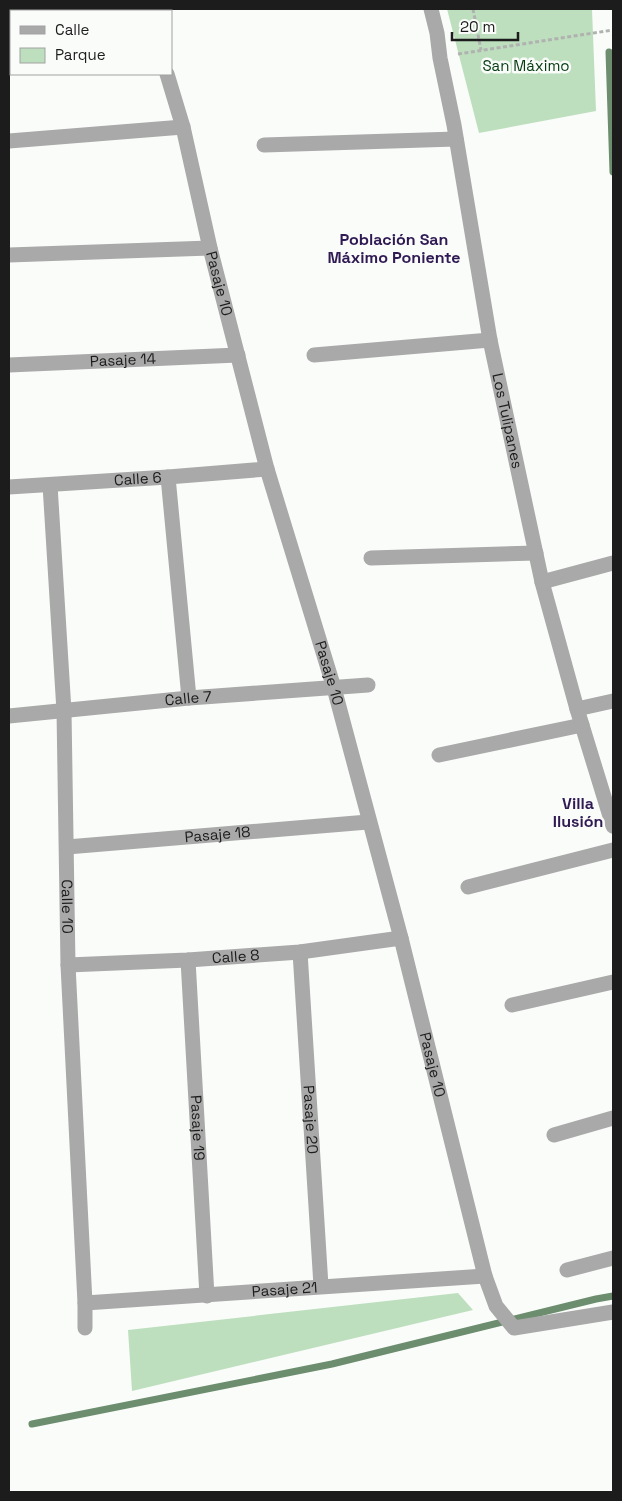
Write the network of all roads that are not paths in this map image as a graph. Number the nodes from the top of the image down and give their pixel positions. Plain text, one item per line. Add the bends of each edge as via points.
1 (39, 9) edge
2 (431, 9) edge
3 (24, 10) edge
4 (167, 75) edge
5 (183, 127) junction
6 (456, 139) junction
7 (9, 141) edge
8 (264, 145) dead end
9 (210, 248) junction
10 (9, 255) edge
11 (490, 340) junction
12 (238, 354) junction
13 (314, 355) dead end
14 (9, 365) edge
15 (267, 469) junction
16 (168, 477) junction
17 (50, 485) junction
18 (9, 487) edge
19 (536, 552) junction
20 (371, 558) dead end
21 (613, 564) edge
22 (542, 582) junction
23 (368, 686) dead end
24 (334, 688) junction
25 (189, 698) junction
26 (613, 701) edge
27 (577, 709) junction
28 (64, 711) junction
29 (9, 716) edge
30 (582, 725) junction
31 (439, 755) dead end
32 (368, 822) junction
33 (613, 826) edge
34 (67, 847) junction
35 (613, 850) edge
36 (468, 887) dead end
37 (401, 938) junction
38 (300, 952) junction
39 (188, 960) junction
40 (68, 965) junction
41 (613, 982) edge
42 (512, 1005) dead end
43 (613, 1118) edge
44 (554, 1135) dead end
45 (613, 1258) edge
46 (567, 1270) dead end
47 (485, 1276) junction
48 (321, 1286) junction
49 (208, 1296) junction
50 (85, 1303) junction
51 (613, 1312) edge
52 (85, 1328) dead end

1 - 3 street
2 - 6 street, Los Tulipanes
4 - 5 street, Pasaje 10
5 - 7 street
5 - 9 street, Pasaje 10
6 - 8 street
6 - 11 street, Los Tulipanes
9 - 10 street
9 - 12 street, Pasaje 10
11 - 13 street
11 - 19 street, Los Tulipanes
12 - 14 street, Pasaje 14
12 - 15 street, Pasaje 10
15 - 16 street, Calle 6
15 - 24 street, Pasaje 10
16 - 17 street, Calle 6
16 - 25 street
17 - 18 street, Calle 6
17 - 28 street, Calle 10
19 - 20 street
19 - 22 street, Los Tulipanes
21 - 22 street
22 - 27 street, Los Tulipanes
23 - 24 street, Calle 7
24 - 25 street, Calle 7
24 - 32 street, Pasaje 10
25 - 28 street, Calle 7
26 - 27 street
27 - 30 street, Los Tulipanes
28 - 29 street, Calle 7
28 - 34 street, Calle 10
30 - 31 street
30 - 33 street, Los Tulipanes
32 - 34 street, Pasaje 18
32 - 37 street, Pasaje 10
34 - 40 street, Calle 10
35 - 36 street
37 - 38 street, Calle 8
37 - 47 street, Pasaje 10
38 - 39 street, Calle 8
38 - 48 street, Pasaje 20
39 - 40 street, Calle 8
39 - 49 street, Pasaje 19
40 - 50 street, Calle 10
41 - 42 street
43 - 44 street
45 - 46 street
47 - 48 street, Pasaje 21
47 - 51 street, Pasaje 10 via 496,1306 514,1328
48 - 49 street, Pasaje 21
49 - 50 street, Pasaje 21
50 - 52 street, Calle 10

